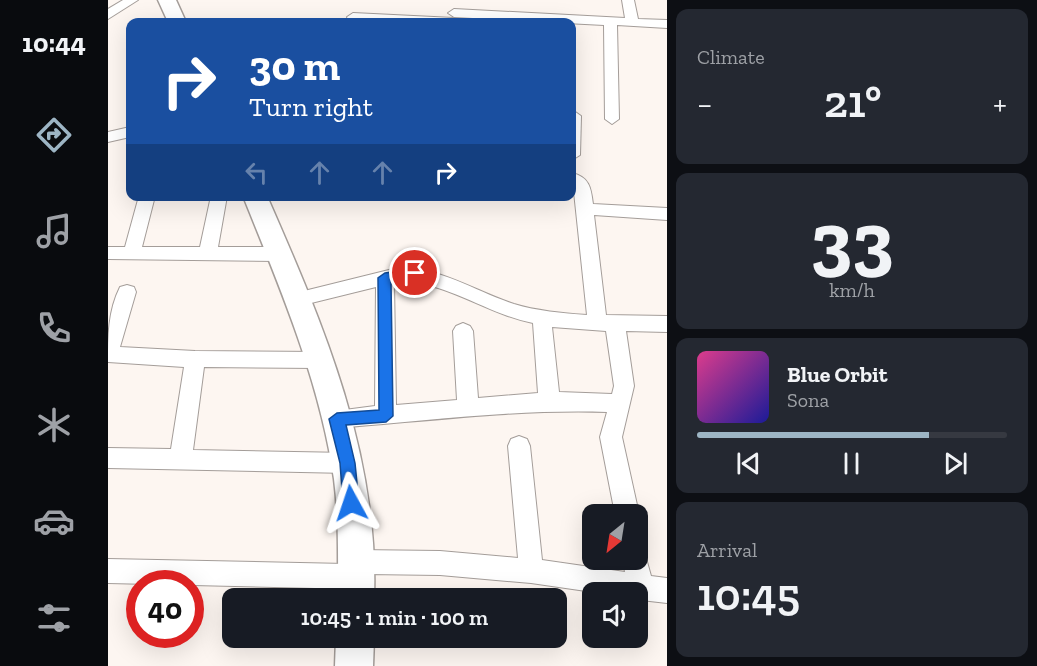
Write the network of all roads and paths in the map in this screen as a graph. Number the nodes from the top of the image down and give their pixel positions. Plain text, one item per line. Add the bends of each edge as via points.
1 (132, 0) edge
2 (167, 0) edge
3 (628, 0) edge
4 (454, 14) edge
5 (108, 15) edge
6 (353, 17) dead end
7 (175, 18) edge
8 (506, 18) edge
9 (576, 21) edge
10 (610, 21) junction
11 (632, 21) junction
12 (666, 24) edge
13 (612, 119) dead end
14 (126, 133) edge
15 (108, 137) edge
16 (576, 180) edge
17 (146, 201) edge
18 (218, 201) edge
19 (257, 201) edge
20 (585, 209) junction
21 (666, 214) edge
22 (108, 253) edge
23 (132, 253) junction
24 (208, 253) junction
25 (279, 254) junction
26 (385, 278) junction
27 (127, 292) dead end
28 (299, 300) junction
29 (542, 318) junction
30 (606, 322) junction
31 (666, 324) edge
32 (463, 332) dead end
33 (108, 354) edge
34 (195, 359) junction
35 (319, 360) junction
36 (549, 401) junction
37 (621, 403) junction
38 (468, 409) junction
39 (386, 416) junction
40 (337, 419) junction
41 (519, 446) dead end
42 (108, 458) edge
43 (181, 459) junction
44 (348, 463) junction
45 (625, 504) edge
46 (108, 571) edge
47 (531, 571) junction
48 (356, 579) edge
49 (602, 582) edge
50 (648, 589) edge
51 (666, 591) edge
52 (355, 648) edge
53 (354, 666) edge

1 - 5 street
2 - 7 street
3 - 11 street
4 - 6 street
4 - 8 street
9 - 10 street
10 - 11 street
10 - 13 street
11 - 12 street
14 - 15 street
16 - 20 street via 583,188
17 - 23 street
18 - 24 street
19 - 25 street
20 - 21 street
20 - 30 street
22 - 23 street
23 - 24 street
24 - 25 street
25 - 28 street
26 - 28 street
26 - 29 street via 428,275 501,307
26 - 39 street
27 - 33 street
28 - 35 street
29 - 30 street
29 - 36 street
30 - 31 street
30 - 37 street via 624,386
32 - 38 street
33 - 34 street
34 - 35 street
34 - 43 street
35 - 40 street
36 - 37 street
36 - 38 street
37 - 45 street via 611,437
38 - 39 street
39 - 40 street
40 - 44 street
41 - 47 street
42 - 43 street
43 - 44 street
44 - 48 street
46 - 48 street
47 - 48 street via 440,563
47 - 49 street
50 - 51 street
52 - 53 street

